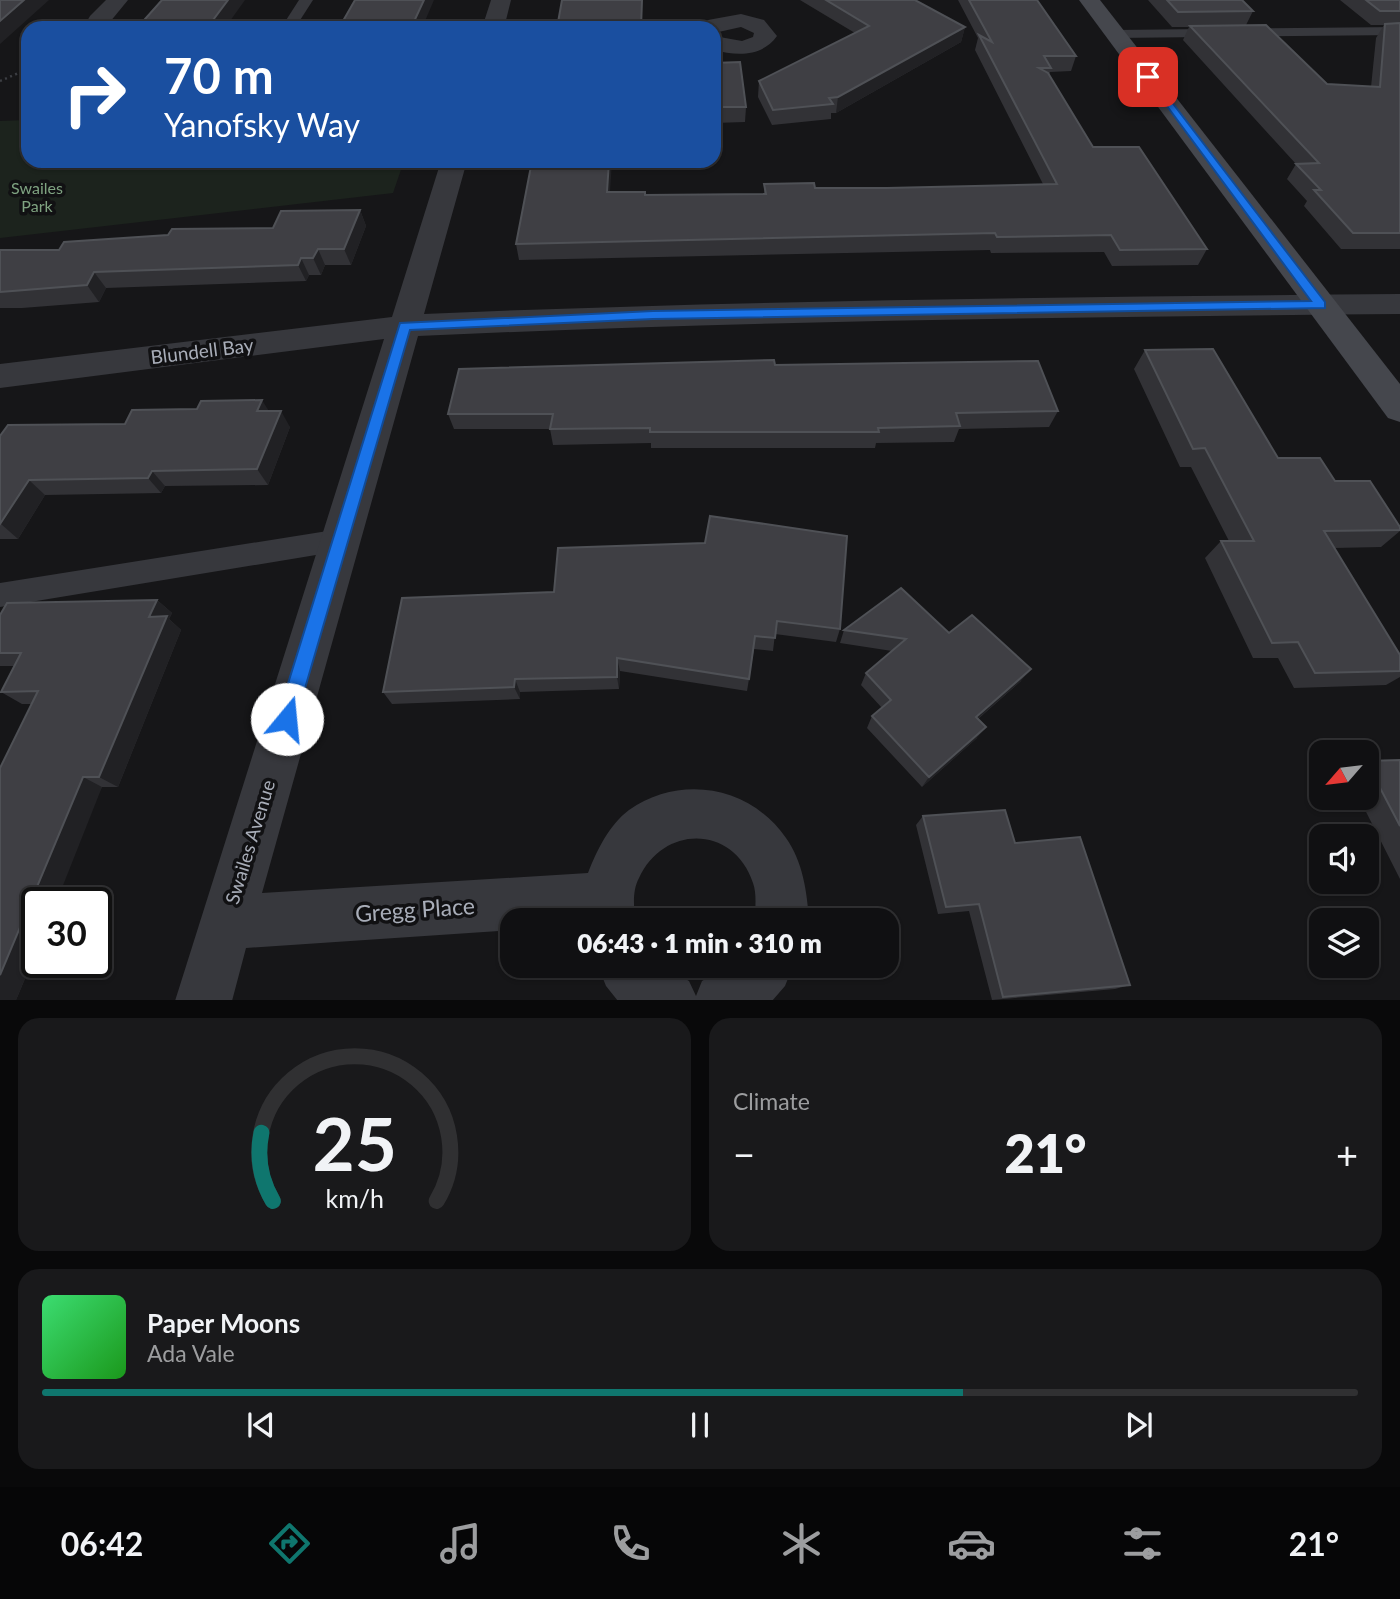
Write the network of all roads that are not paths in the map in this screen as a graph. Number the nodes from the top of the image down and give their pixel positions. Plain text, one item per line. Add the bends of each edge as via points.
1 (117, 0) edge
2 (306, 0) edge
3 (501, 0) edge
4 (1089, 0) edge
5 (97, 21) edge
6 (292, 21) edge
7 (495, 21) edge
8 (721, 23) edge
9 (1400, 31) edge
10 (1115, 34) junction
11 (721, 44) edge
12 (452, 168) edge
13 (1400, 304) edge
14 (1321, 305) junction
15 (405, 326) junction
16 (0, 376) edge
17 (1400, 409) edge
18 (340, 540) junction
19 (0, 595) edge
20 (607, 908) edge
21 (781, 908) edge
22 (500, 913) edge
23 (226, 922) junction
24 (636, 978) edge
25 (755, 978) edge
26 (203, 1000) edge
27 (669, 1000) edge
28 (722, 1000) edge

1 - 5 street
2 - 6 lane
3 - 7 street
4 - 10 street
8 - 11 street via 758,26 766,36 744,48
9 - 10 lane
10 - 14 street
12 - 15 street, Swailes Avenue
13 - 14 street, Blundell Bay
14 - 15 street, Blundell Bay via 666,315
14 - 17 street
15 - 16 street, Blundell Bay
15 - 18 street, Swailes Avenue
18 - 19 lane
18 - 23 street, Swailes Avenue
20 - 21 street, Gregg Place via 615,867 632,841 655,822 683,811 711,813 738,823 764,847 779,877
22 - 23 street, Gregg Place
23 - 26 street, Swailes Avenue
24 - 27 street
25 - 28 street

